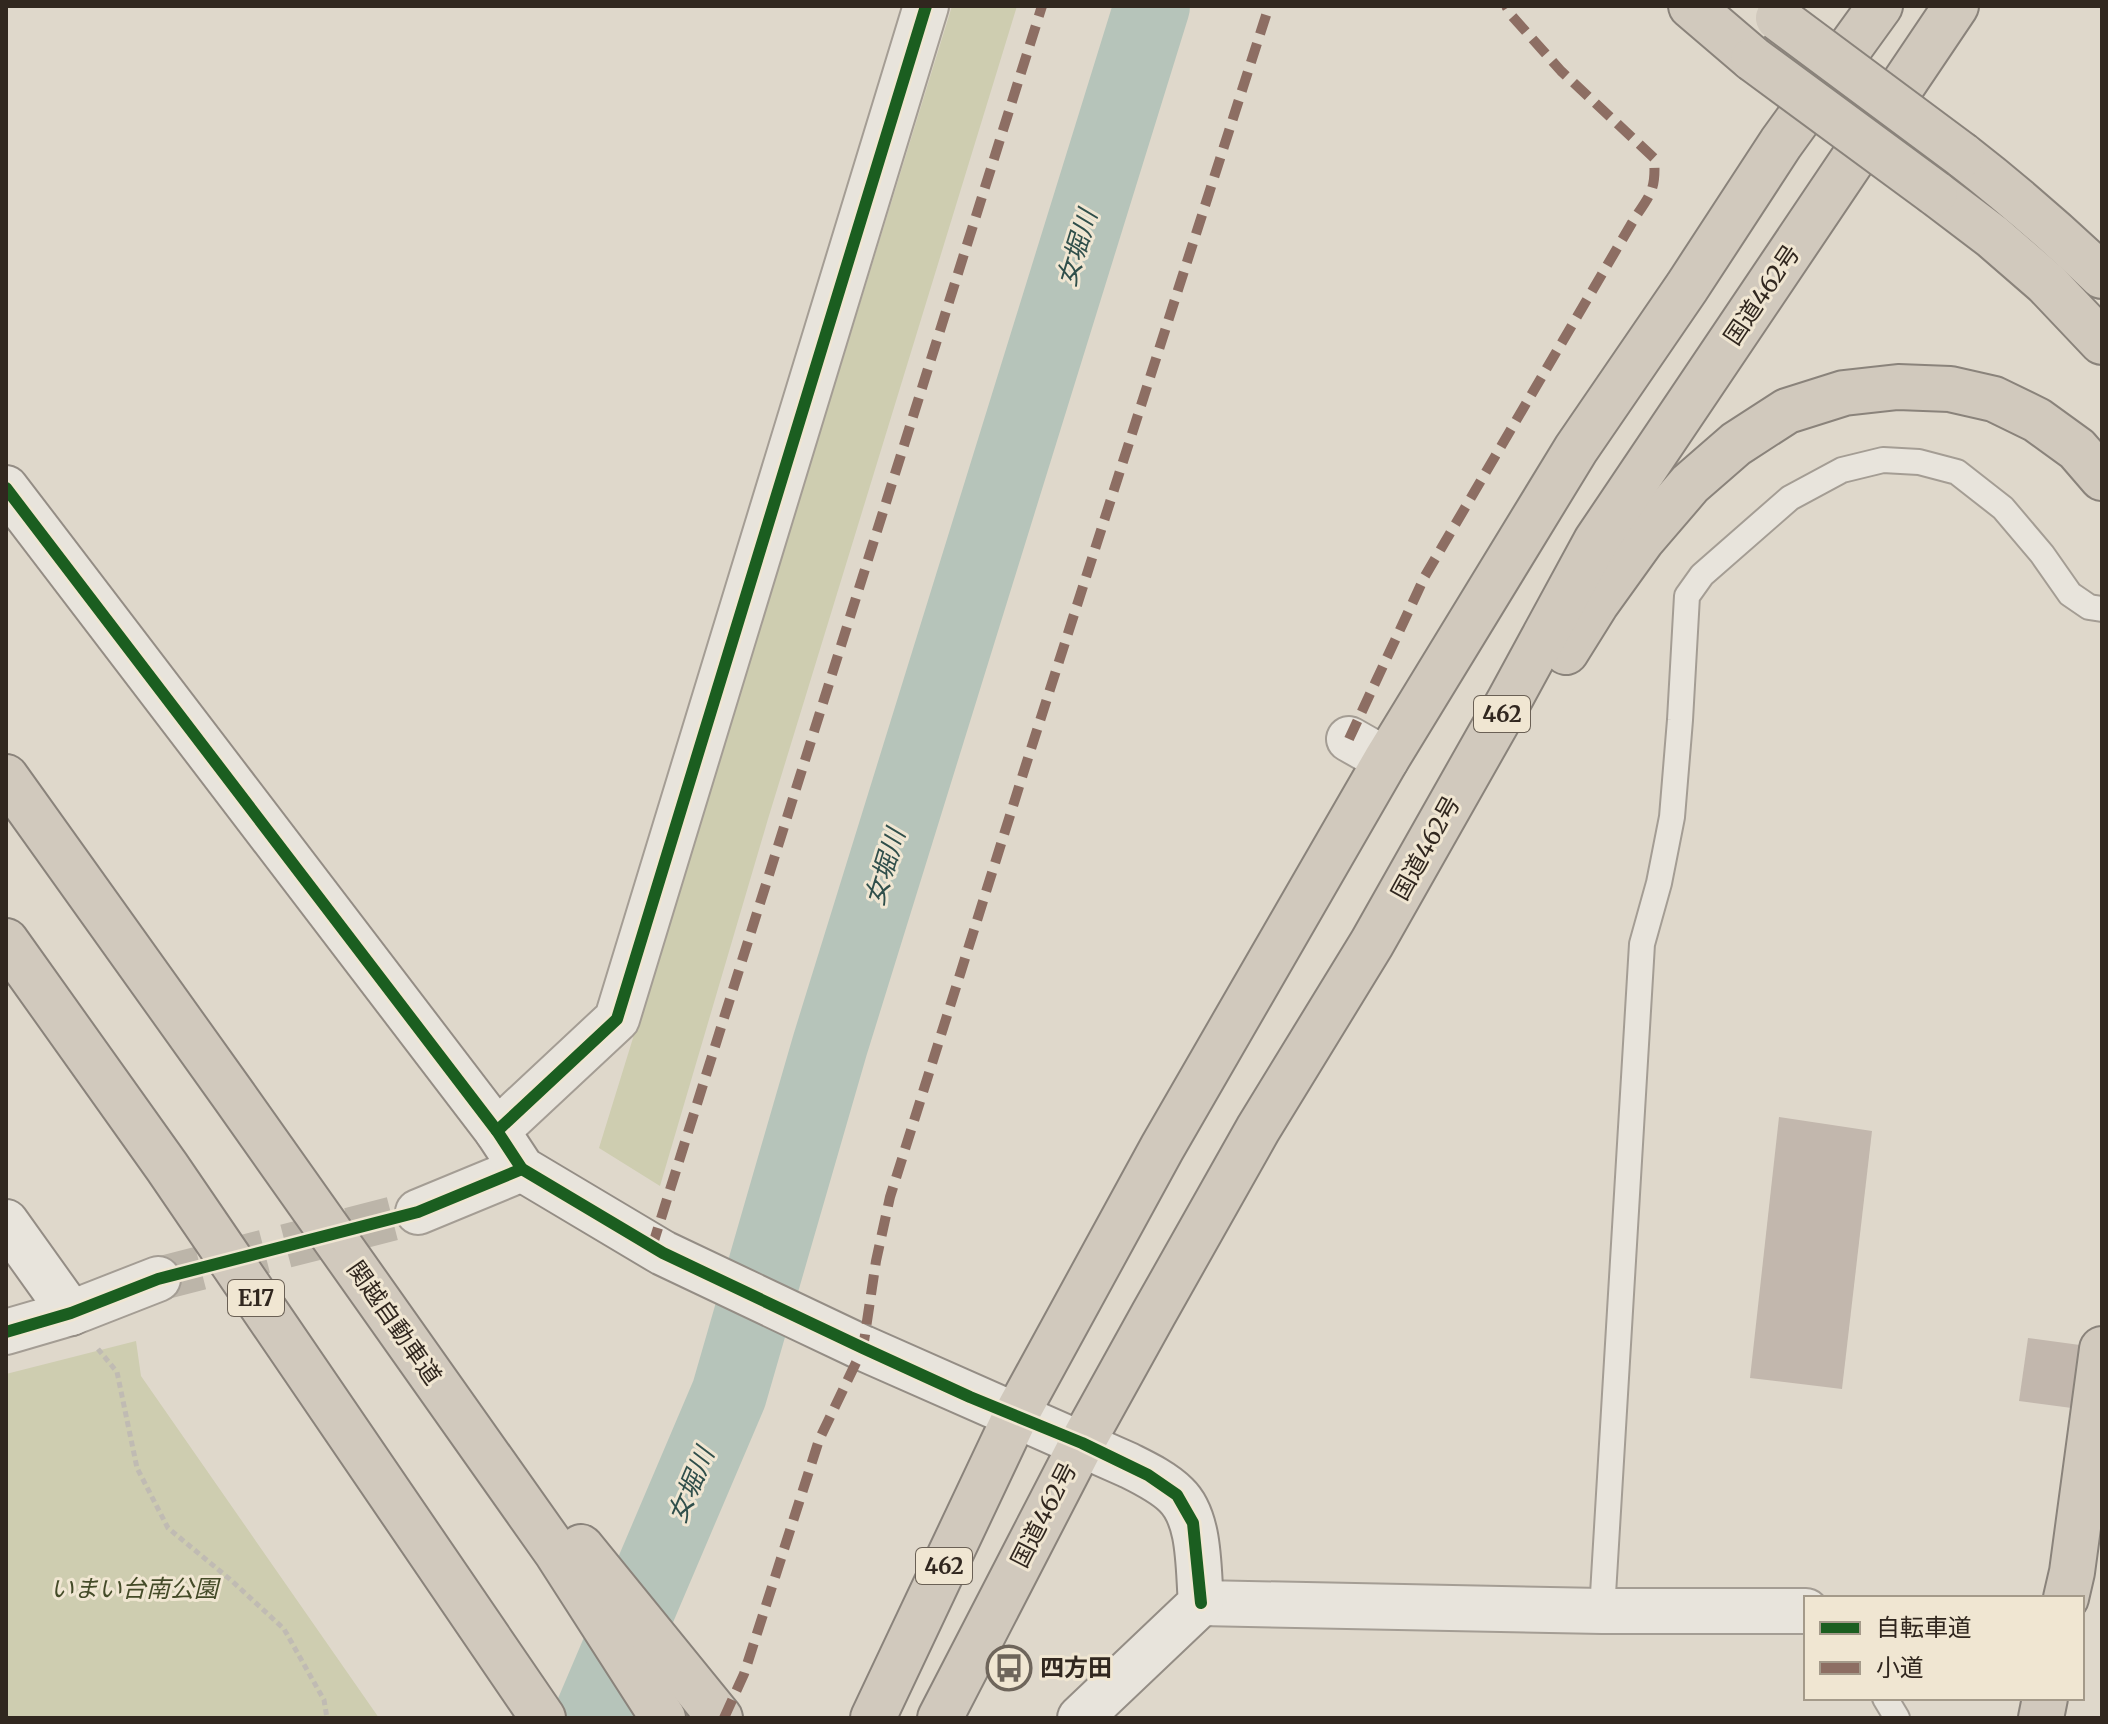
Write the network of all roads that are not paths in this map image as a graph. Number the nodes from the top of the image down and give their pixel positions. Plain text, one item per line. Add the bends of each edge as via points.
1 (926, 6) edge
2 (1691, 6) edge
3 (1853, 6) edge
4 (1880, 6) edge
5 (1956, 6) edge
6 (1771, 12) edge
7 (2102, 276) edge
8 (2102, 342) edge
9 (1576, 449) junction
10 (2102, 478) edge
11 (6, 488) edge
12 (2102, 609) edge
13 (1349, 739) dead end
14 (1386, 760) junction
15 (6, 777) edge
16 (6, 941) edge
17 (1372, 943) junction
18 (497, 1131) junction
19 (522, 1169) junction
20 (418, 1212) tunnel mouth
21 (6, 1222) edge
22 (158, 1279) tunnel mouth
23 (71, 1313) junction
24 (6, 1332) edge
25 (2102, 1349) edge
26 (1016, 1415) junction
27 (1082, 1443) junction
28 (562, 1542) junction
29 (2070, 1589) edge
30 (1201, 1603) junction
31 (1602, 1611) junction
32 (1804, 1611) edge
33 (1886, 1700) edge
34 (543, 1718) edge
35 (663, 1718) edge
36 (720, 1718) edge
37 (873, 1718) edge
38 (940, 1718) edge
39 (1080, 1718) edge
40 (1897, 1718) edge

1 - 18 street via 617,1019
2 - 8 highway, bridge via 1753,59 1993,237
3 - 9 highway via 1694,240
4 - 9 highway, 462 via 1781,143
5 - 17 highway, 国道462号 / 462 via 1596,541
6 - 7 highway, bridge via 2015,196
9 - 14 highway, 462
10 - 17 highway via 2077,449 2037,420 1994,399 1950,389 1844,393 1787,411 1736,444 1690,484 1642,540 1482,788
11 - 18 street
12 - 31 lane via 2070,594 2003,508 1957,472 1883,460 1842,470 1790,498 1702,575 1687,596 1672,817 1642,944
13 - 14 street
14 - 26 highway, 462 via 1162,1148
15 - 28 highway, 関越自動車道 via 446,1396
16 - 34 highway, E17
17 - 27 highway, 国道462号 / 462 via 1258,1129
18 - 19 street
19 - 20 street
19 - 26 street via 663,1253
21 - 23 street
22 - 23 street
23 - 24 street
25 - 29 highway
26 - 27 street
26 - 37 highway, 462
27 - 30 street via 1177,1495 1193,1523
27 - 38 highway, 国道462号 / 462
28 - 35 highway, 関越自動車道
28 - 36 highway
30 - 31 street
30 - 39 street
31 - 32 street
33 - 40 lane

